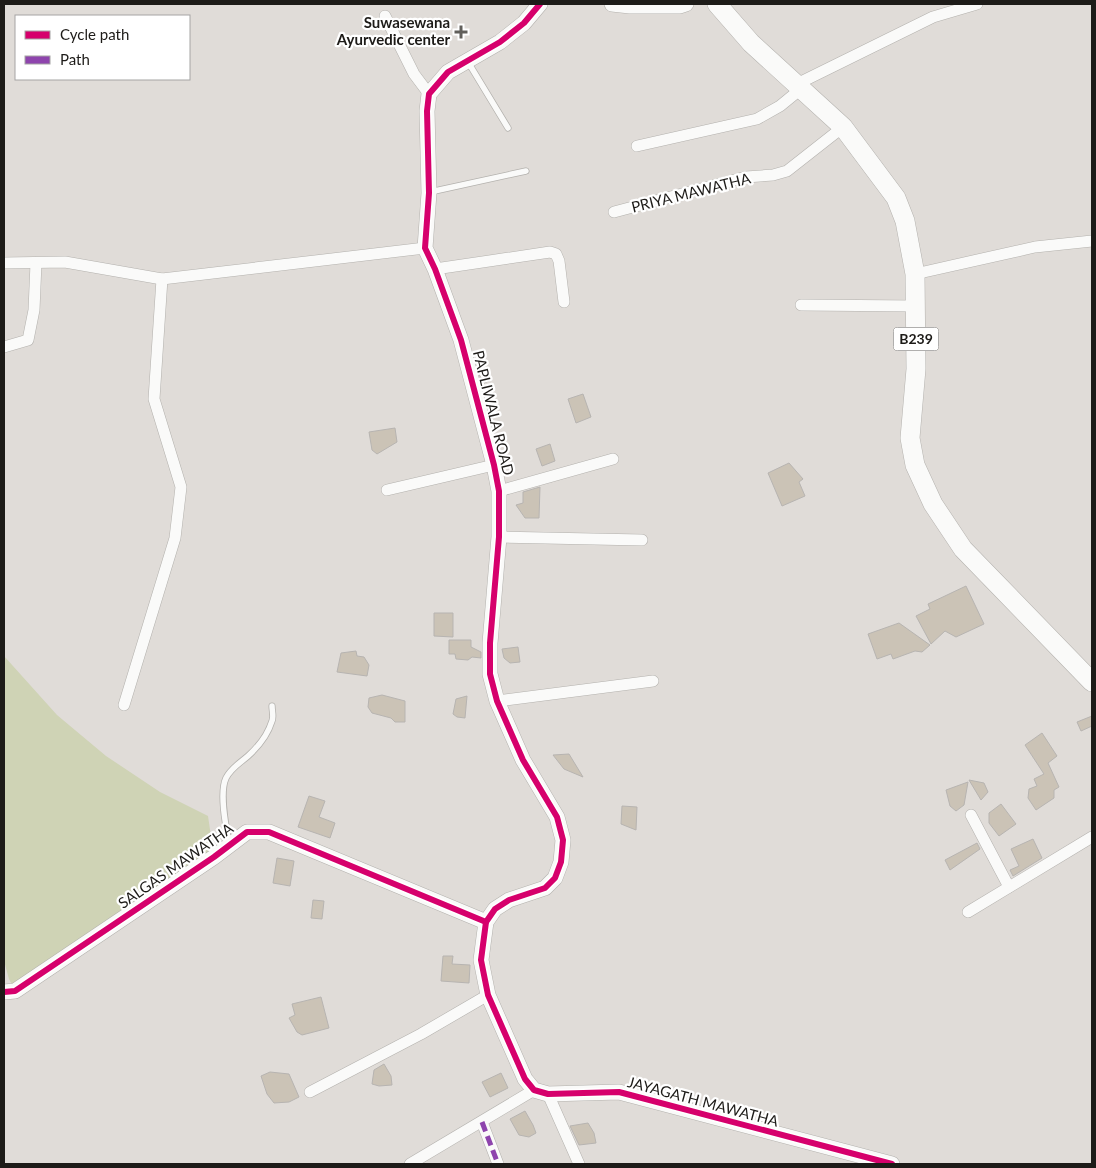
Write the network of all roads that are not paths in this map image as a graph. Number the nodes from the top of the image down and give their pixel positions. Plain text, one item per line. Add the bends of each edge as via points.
1 (540, 4) edge
2 (612, 4) edge
3 (686, 4) edge
4 (718, 4) edge
5 (978, 4) edge
6 (385, 16) dead end
7 (467, 61) junction
8 (800, 86) junction
9 (429, 94) junction
10 (843, 127) junction
11 (508, 128) dead end
12 (637, 146) dead end
13 (526, 171) dead end
14 (429, 193) junction
15 (614, 212) dead end
16 (1092, 241) edge
17 (425, 248) junction
18 (4, 263) edge
19 (36, 263) junction
20 (435, 269) junction
21 (915, 274) junction
22 (162, 279) junction
23 (564, 302) dead end
24 (802, 305) dead end
25 (915, 306) junction
26 (4, 346) edge
27 (613, 459) dead end
28 (494, 465) junction
29 (387, 490) dead end
30 (499, 491) junction
31 (499, 537) junction
32 (642, 540) dead end
33 (653, 681) dead end
34 (1092, 682) edge
35 (497, 701) junction
36 (124, 705) dead end
37 (272, 706) dead end
38 (971, 815) dead end
39 (1092, 837) edge
40 (230, 845) junction
41 (1009, 887) junction
42 (968, 912) dead end
43 (486, 922) junction
44 (4, 992) edge
45 (488, 995) junction
46 (310, 1092) dead end
47 (541, 1092) junction
48 (482, 1122) junction
49 (410, 1164) edge
50 (498, 1164) edge
51 (579, 1164) edge
52 (892, 1164) edge

1 - 7 street via 524,23 500,42
2 - 3 street
4 - 8 main road, B239 via 751,43
5 - 8 street via 933,17
6 - 9 street via 414,74
7 - 9 street via 448,72
7 - 11 lane
8 - 10 main road, B239
8 - 12 street via 780,106 757,119
9 - 14 street, PAPLIWALA ROAD
10 - 15 street, PRIYA MAWATHA via 787,171 746,177
10 - 21 main road, B239 via 896,198 905,221
13 - 14 lane
14 - 17 street, PAPLIWALA ROAD
16 - 21 street via 1035,247
17 - 20 street, PAPLIWALA ROAD
17 - 22 street
18 - 19 street
19 - 22 street via 66,262
19 - 26 street via 34,310 28,340
20 - 23 street via 550,252 556,254 559,261
20 - 28 street, PAPLIWALA ROAD via 461,340
21 - 25 main road, B239
22 - 36 street via 154,399 181,487 175,538
24 - 25 street
25 - 34 main road, B239 via 916,369 910,438 915,465 933,504 963,549
27 - 30 street
28 - 29 street
28 - 30 street, PAPLIWALA ROAD
30 - 31 street, PAPLIWALA ROAD
31 - 32 street
31 - 35 street, PAPLIWALA ROAD via 490,643 490,674
33 - 35 street
35 - 43 street, PAPLIWALA ROAD via 523,760 557,816 563,840 561,862 555,878 545,888 495,908
37 - 40 lane via 273,720 263,740 226,779 226,826
38 - 41 street
39 - 41 street
40 - 43 street, SALGAS MAWATHA via 247,832 269,832
40 - 44 street, SALGAS MAWATHA via 15,991
41 - 42 street
43 - 45 street via 481,960
45 - 46 street
45 - 47 street via 525,1079
47 - 48 street
47 - 51 street
47 - 52 street, JAYAGATH MAWATHA via 619,1092
48 - 49 street
48 - 50 street

